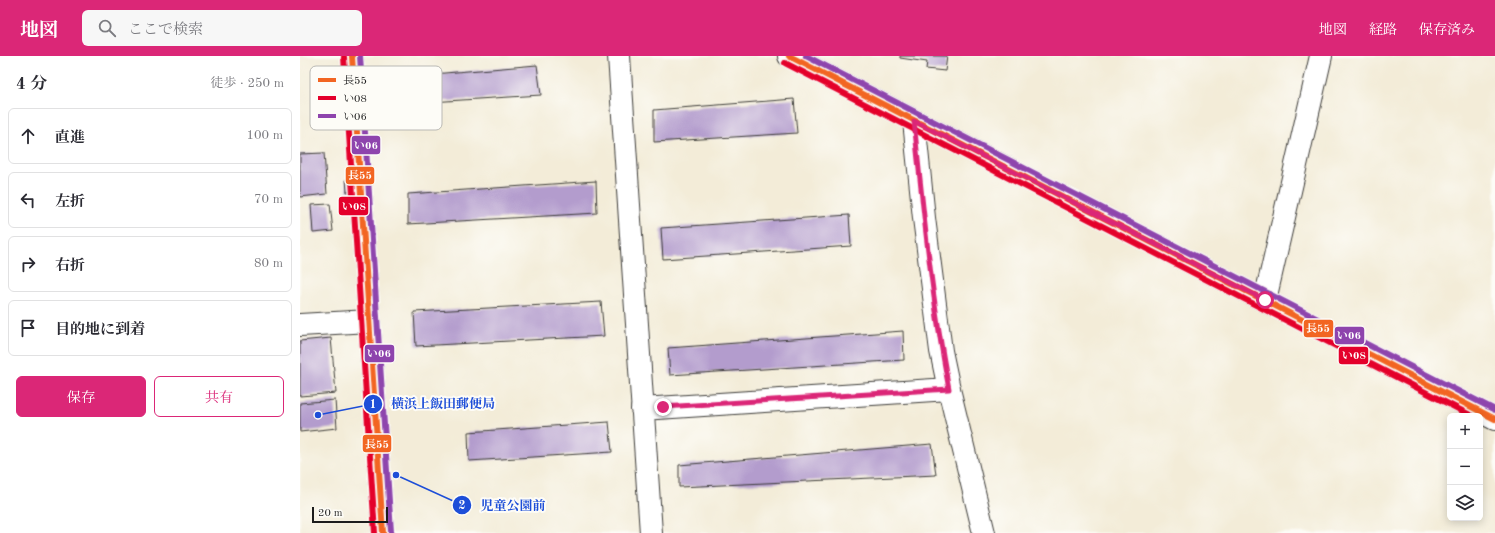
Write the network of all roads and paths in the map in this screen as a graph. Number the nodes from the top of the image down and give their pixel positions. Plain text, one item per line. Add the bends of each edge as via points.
1 (352, 56) edge
2 (619, 56) edge
3 (789, 56) edge
4 (1321, 56) edge
5 (353, 66) edge
6 (914, 121) junction
7 (357, 130) edge
8 (1265, 300) junction
9 (369, 321) junction
10 (300, 325) edge
11 (949, 389) junction
12 (642, 409) junction
13 (1495, 419) edge
14 (383, 533) edge
15 (651, 533) edge
16 (984, 533) edge

1 - 5 street
2 - 12 street
3 - 6 street
4 - 8 street
6 - 8 street
6 - 11 street via 941,351
7 - 9 street
8 - 13 street
9 - 10 street
9 - 14 street
11 - 12 street
11 - 16 street
12 - 15 street

